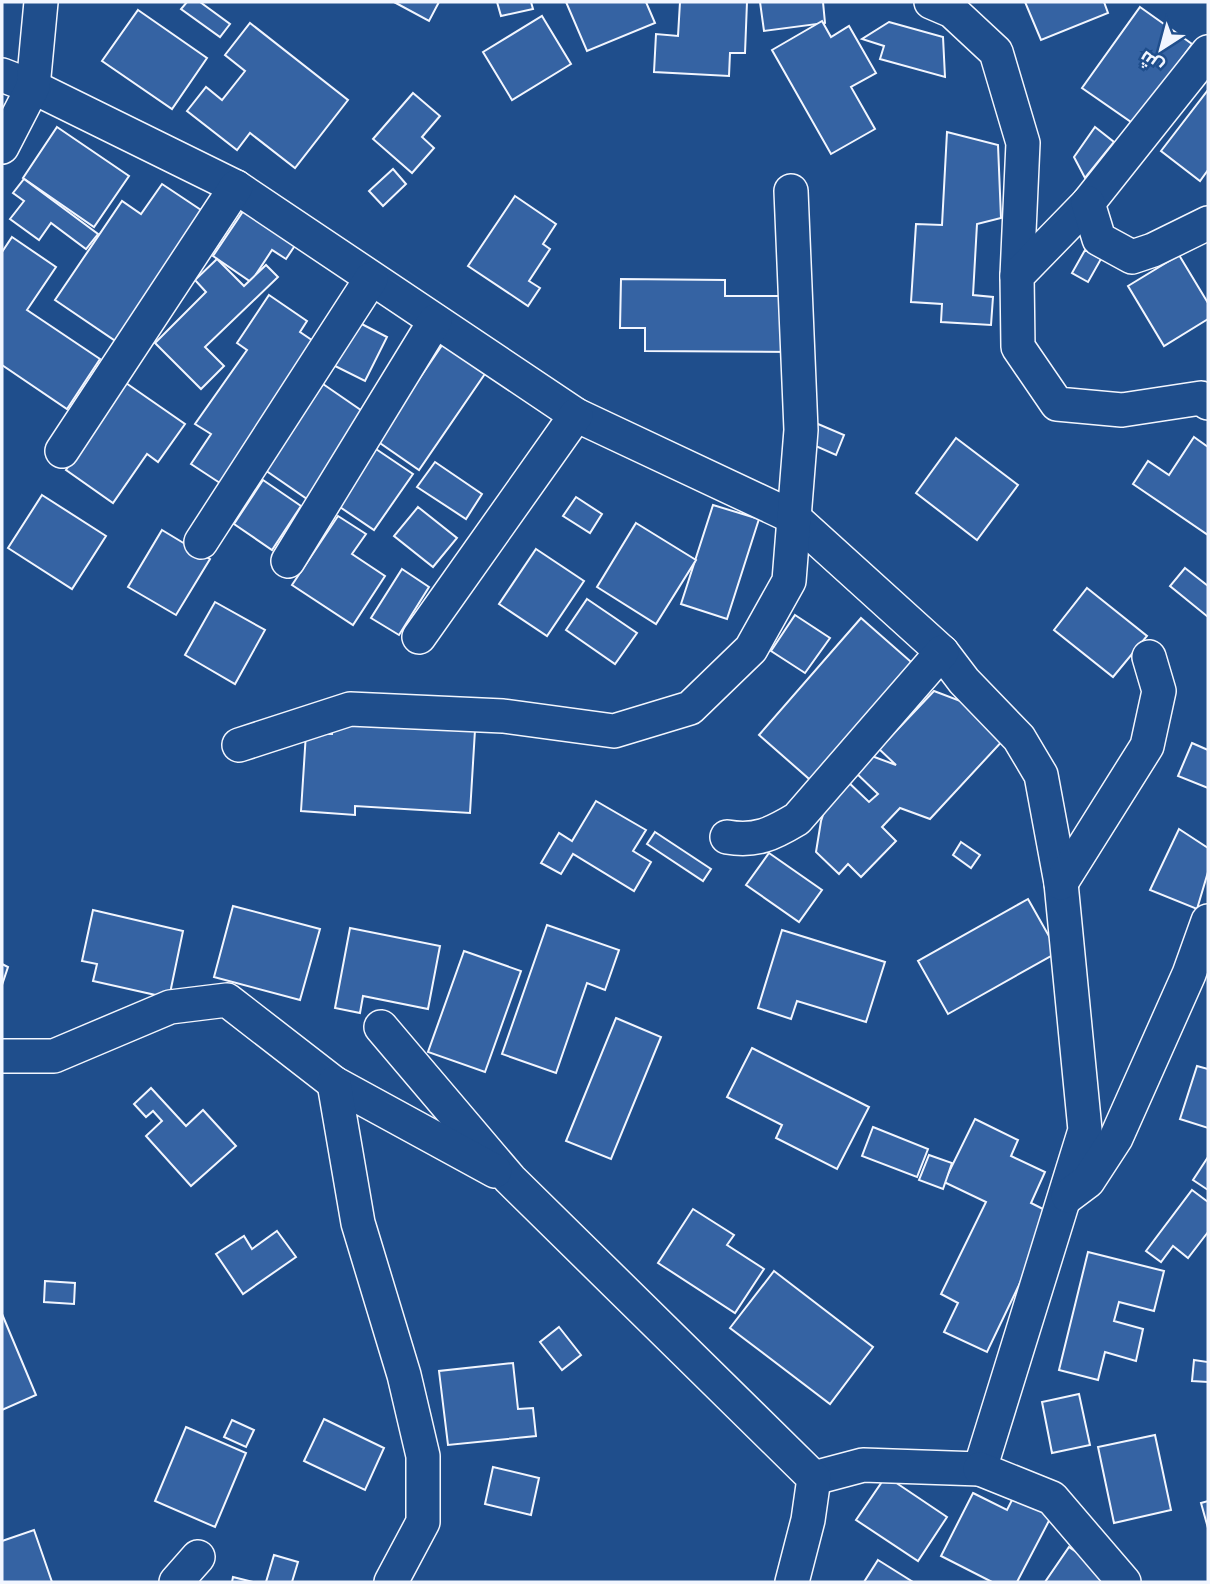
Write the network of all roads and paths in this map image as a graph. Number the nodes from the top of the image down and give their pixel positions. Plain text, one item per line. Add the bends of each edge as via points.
1 (41, 2) edge
2 (931, 2) edge
3 (1208, 52) edge
4 (2, 75) edge
5 (33, 87) junction
6 (2, 147) edge
7 (236, 187) junction
8 (791, 191) dead end
9 (1088, 203) junction
10 (1208, 223) edge
11 (1017, 276) junction
12 (371, 279) junction
13 (435, 321) junction
14 (1208, 403) edge
15 (576, 415) junction
16 (62, 451) dead end
17 (793, 517) junction
18 (201, 542) dead end
19 (288, 561) dead end
20 (419, 637) dead end
21 (942, 652) junction
22 (1149, 657) dead end
23 (239, 745) dead end
24 (727, 836) dead end
25 (1061, 883) junction
26 (1208, 921) edge
27 (381, 1027) dead end
28 (2, 1056) edge
29 (334, 1083) junction
30 (510, 1179) junction
31 (1064, 1199) junction
32 (980, 1469) junction
33 (814, 1478) junction
34 (198, 1557) dead end
35 (176, 1582) edge
36 (391, 1582) edge
37 (792, 1582) edge
38 (1124, 1582) edge

1 - 5 street
2 - 11 street via 951,11 996,52 1023,143
3 - 9 street
4 - 5 street
5 - 6 street
5 - 7 street
7 - 12 street
7 - 16 street
8 - 17 street via 801,430
9 - 10 street via 1099,239 1132,257
9 - 11 street
11 - 14 street via 1017,347 1057,404 1122,410 1201,398
12 - 13 street
12 - 18 street
13 - 15 street
13 - 19 street
15 - 17 street
15 - 20 street
17 - 21 street
17 - 23 street via 789,581 751,649 690,708 614,731 503,716 350,709
21 - 24 street via 797,819 768,836 746,840
21 - 25 street via 1003,719 1041,775
22 - 25 street via 1159,691 1147,747
25 - 31 street via 1085,1130
26 - 31 street via 1116,1138 1088,1181
27 - 30 street
28 - 29 street via 54,1056 170,1007 227,1000
29 - 30 street
29 - 36 street via 358,1223 423,1456 423,1522
30 - 33 street
31 - 32 street
32 - 33 street via 863,1465
32 - 38 street via 1052,1498
33 - 37 street
34 - 35 street

